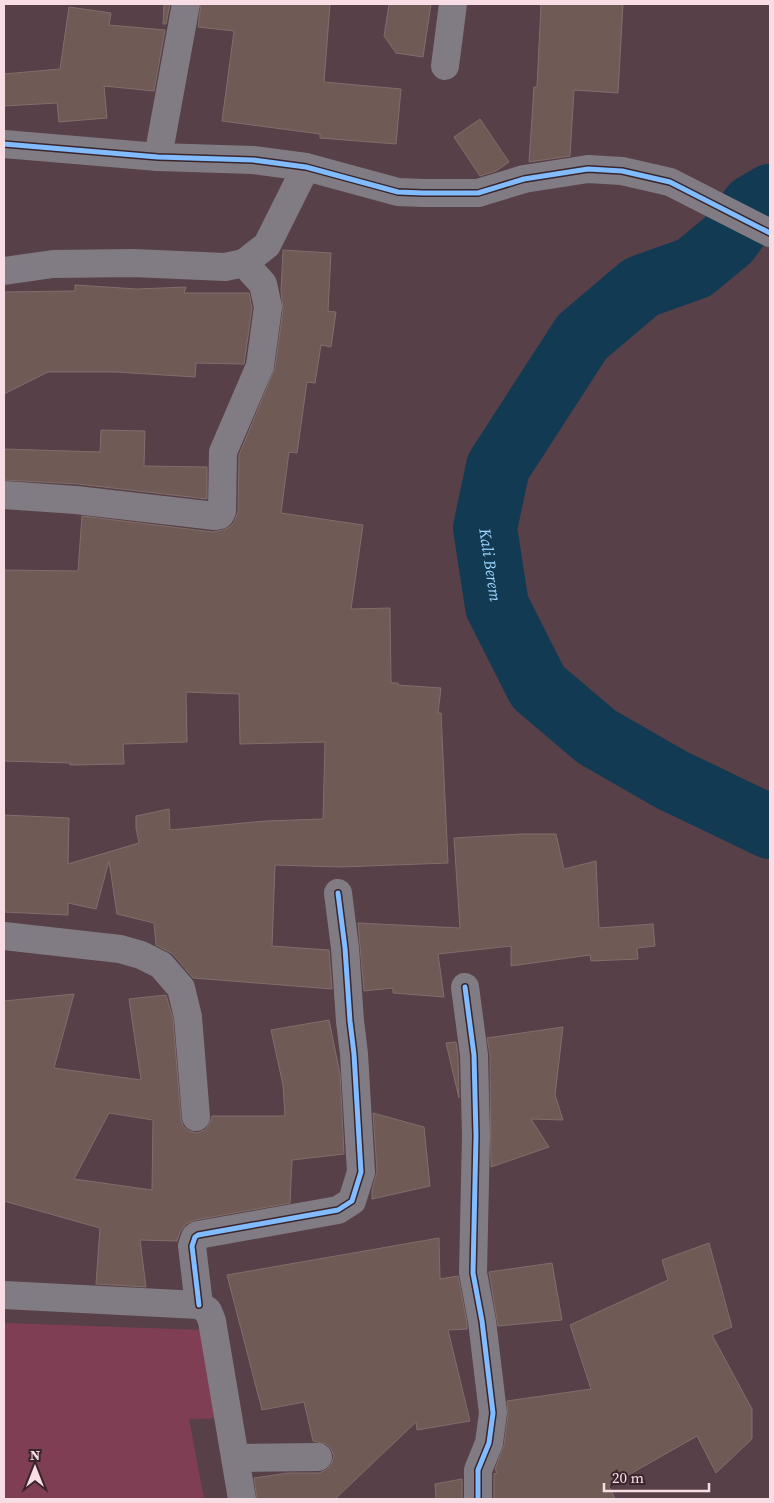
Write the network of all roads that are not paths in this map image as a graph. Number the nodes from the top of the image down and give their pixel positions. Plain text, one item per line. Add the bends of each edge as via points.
1 (186, 4) edge
2 (453, 4) edge
3 (445, 66) dead end
4 (4, 144) edge
5 (158, 157) junction
6 (306, 167) junction
7 (752, 225) edge
8 (244, 263) junction
9 (4, 271) edge
10 (4, 495) edge
11 (338, 893) dead end
12 (4, 936) edge
13 (465, 987) dead end
14 (196, 1117) dead end
15 (4, 1295) edge
16 (199, 1304) junction
17 (318, 1457) dead end
18 (236, 1458) junction
19 (242, 1499) edge
20 (478, 1499) edge

1 - 5 street
2 - 3 street
4 - 5 street
5 - 6 street via 253,160
6 - 7 street via 398,192 444,193 478,193 524,179 588,169 622,171 670,182
6 - 8 street via 267,245
8 - 9 street via 224,267 53,264
8 - 10 street via 263,284 268,307 260,366 223,452 220,515
11 - 16 street via 361,1172 352,1201 338,1210 195,1237 192,1246
12 - 14 street via 120,949 141,954 161,965 181,988 188,1017
13 - 20 street via 474,1055 473,1272 493,1414 489,1443 478,1470
15 - 16 street
16 - 18 street via 208,1311 212,1321
17 - 18 street
18 - 19 street

